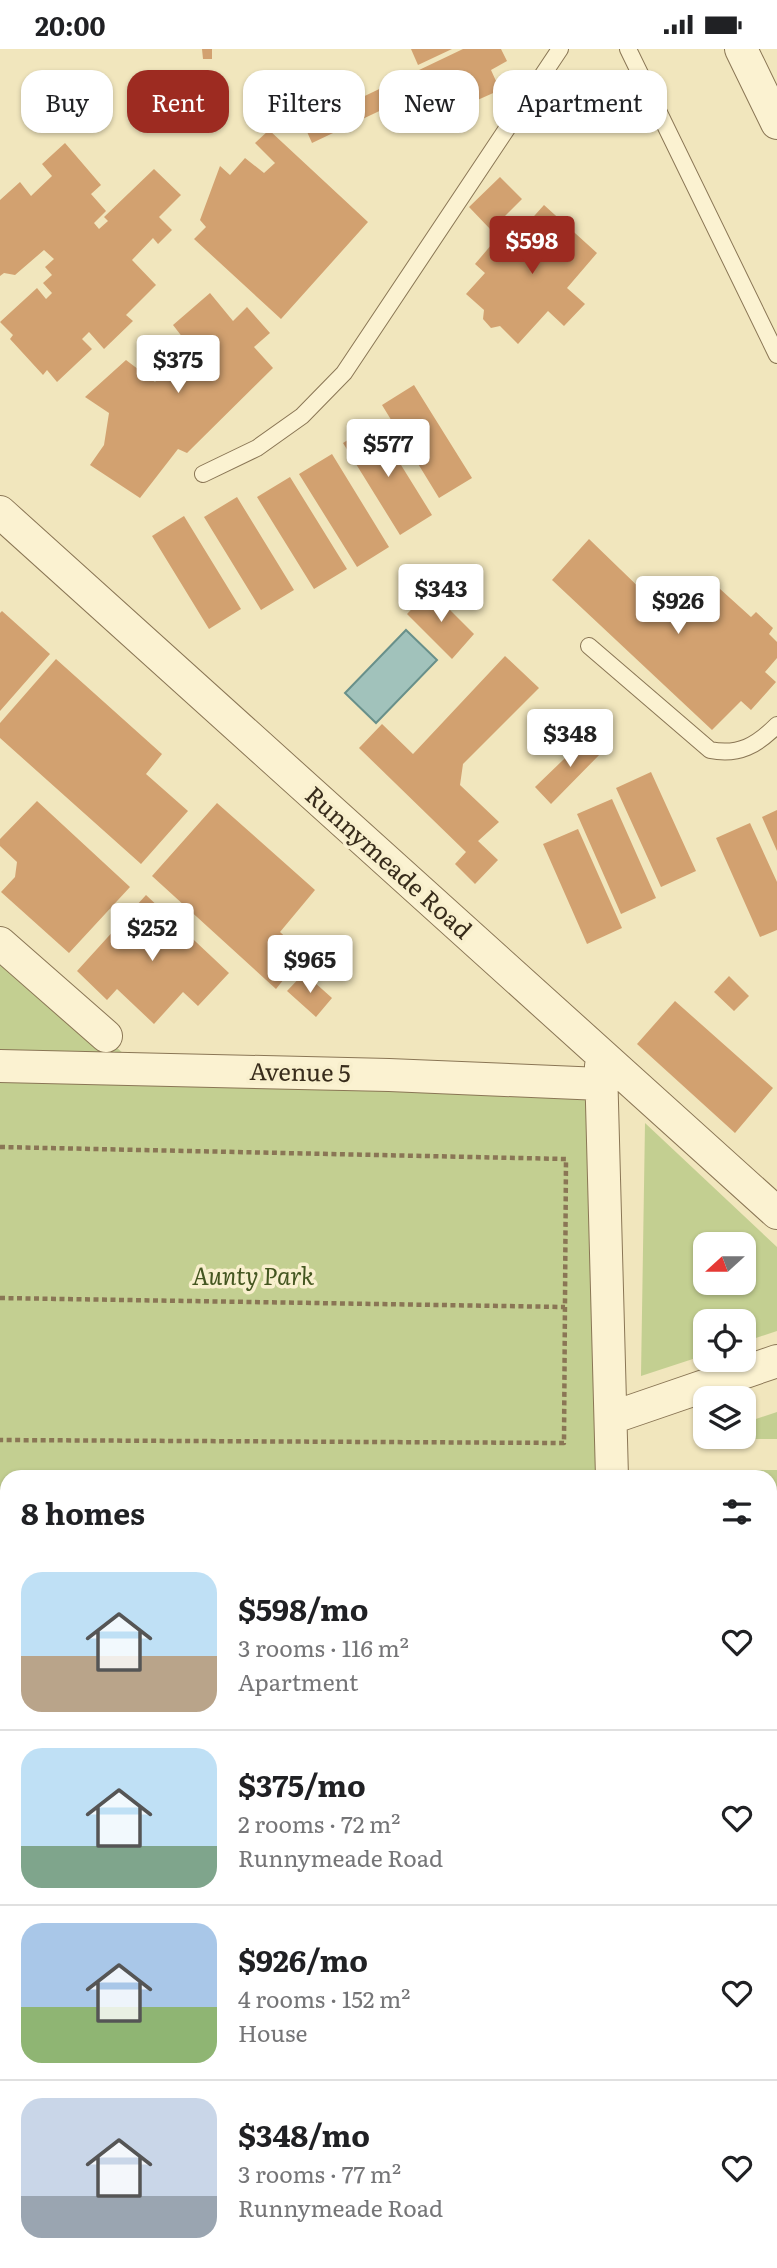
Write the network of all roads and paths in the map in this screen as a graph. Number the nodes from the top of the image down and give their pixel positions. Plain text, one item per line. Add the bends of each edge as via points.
1 (560, 49) edge
2 (628, 49) edge
3 (741, 49) edge
4 (777, 123) edge
5 (777, 355) edge
6 (203, 474) dead end
7 (0, 512) edge
8 (589, 646) dead end
9 (777, 725) edge
10 (0, 943) edge
11 (106, 1036) dead end
12 (0, 1066) edge
13 (601, 1069) junction
14 (0, 1147) edge
15 (777, 1213) edge
16 (0, 1298) edge
17 (565, 1307) junction
18 (777, 1361) edge
19 (611, 1418) junction
20 (0, 1440) edge
21 (612, 1470) edge

1 - 6 lane via 344,373 302,416 257,448
2 - 5 lane
3 - 4 street
7 - 13 street, Runnymeade Road
8 - 9 lane via 710,750 741,750 759,743
10 - 11 street
12 - 13 street, Avenue 5 via 389,1075
13 - 15 street, Runnymeade Road
13 - 19 street
14 - 17 path via 566,1159
16 - 17 path
17 - 20 path via 564,1443
18 - 19 street
19 - 21 street

